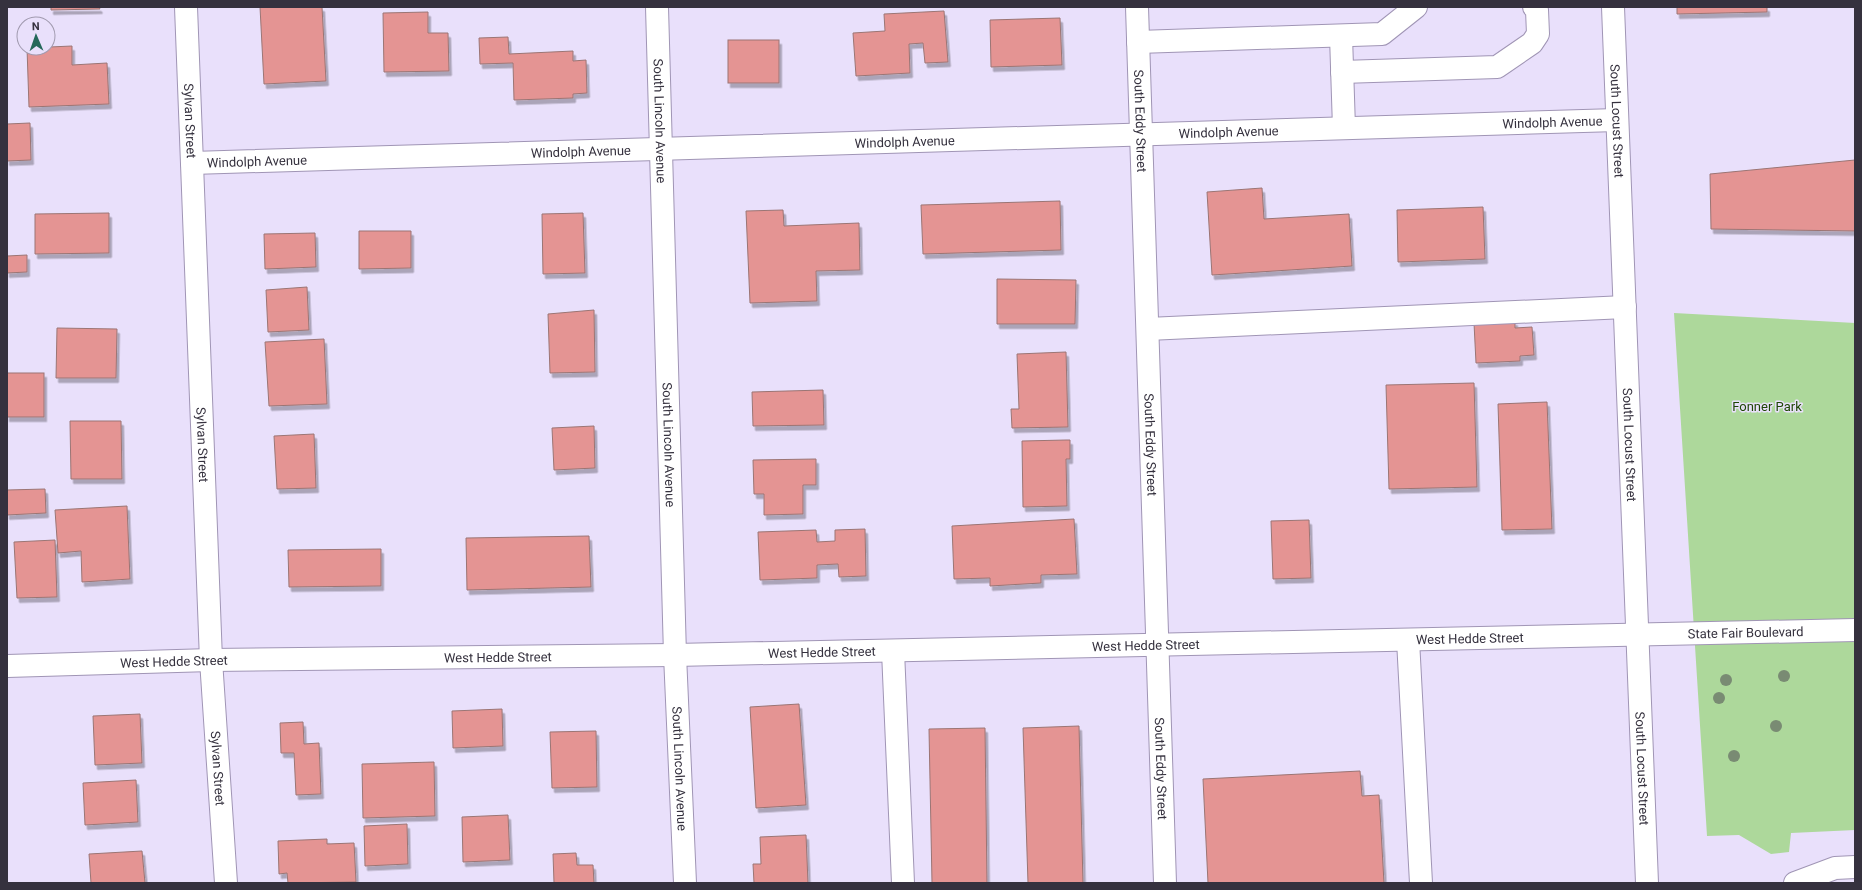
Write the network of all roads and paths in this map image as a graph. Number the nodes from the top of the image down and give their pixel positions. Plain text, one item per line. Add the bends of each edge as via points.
1 (186, 7) edge
2 (657, 7) edge
3 (1137, 7) edge
4 (1416, 7) edge
5 (1534, 7) edge
6 (1613, 7) edge
7 (1341, 36) junction
8 (1138, 42) junction
9 (1342, 72) junction
10 (1617, 120) junction
11 (1344, 128) junction
12 (1141, 134) junction
13 (661, 148) junction
14 (192, 163) junction
15 (1625, 307) junction
16 (1148, 329) junction
17 (1855, 630) edge
18 (1637, 635) junction
19 (1408, 640) junction
20 (1158, 645) junction
21 (893, 651) junction
22 (675, 655) junction
23 (211, 660) junction
24 (7, 666) edge
25 (1855, 867) edge
26 (226, 883) edge
27 (684, 883) edge
28 (903, 883) edge
29 (1165, 883) edge
30 (1421, 883) edge
31 (1647, 883) edge
32 (1795, 883) edge

1 - 14 street, Sylvan Street
2 - 13 street, South Lincoln Avenue
3 - 8 street, South Eddy Street
4 - 7 street via 1382,34
5 - 9 street via 1537,10 1538,34 1532,43 1498,67
6 - 10 street, South Locust Street
7 - 8 street
7 - 9 street
8 - 12 street, South Eddy Street
9 - 11 street
10 - 11 street, Windolph Avenue
10 - 15 street, South Locust Street
11 - 12 street, Windolph Avenue
12 - 13 street, Windolph Avenue
12 - 16 street, South Eddy Street
13 - 14 street, Windolph Avenue
13 - 22 street, South Lincoln Avenue
14 - 23 street, Sylvan Street
15 - 16 street
15 - 18 street, South Locust Street
16 - 20 street, South Eddy Street
17 - 18 street, State Fair Boulevard
18 - 19 street, West Hedde Street
18 - 31 street, South Locust Street
19 - 20 street, West Hedde Street
19 - 30 street
20 - 21 street, West Hedde Street
20 - 29 street, South Eddy Street
21 - 22 street, West Hedde Street
21 - 28 street
22 - 23 street, West Hedde Street
22 - 27 street, South Lincoln Avenue
23 - 24 street, West Hedde Street
23 - 26 street, Sylvan Street
25 - 32 street via 1835,868

